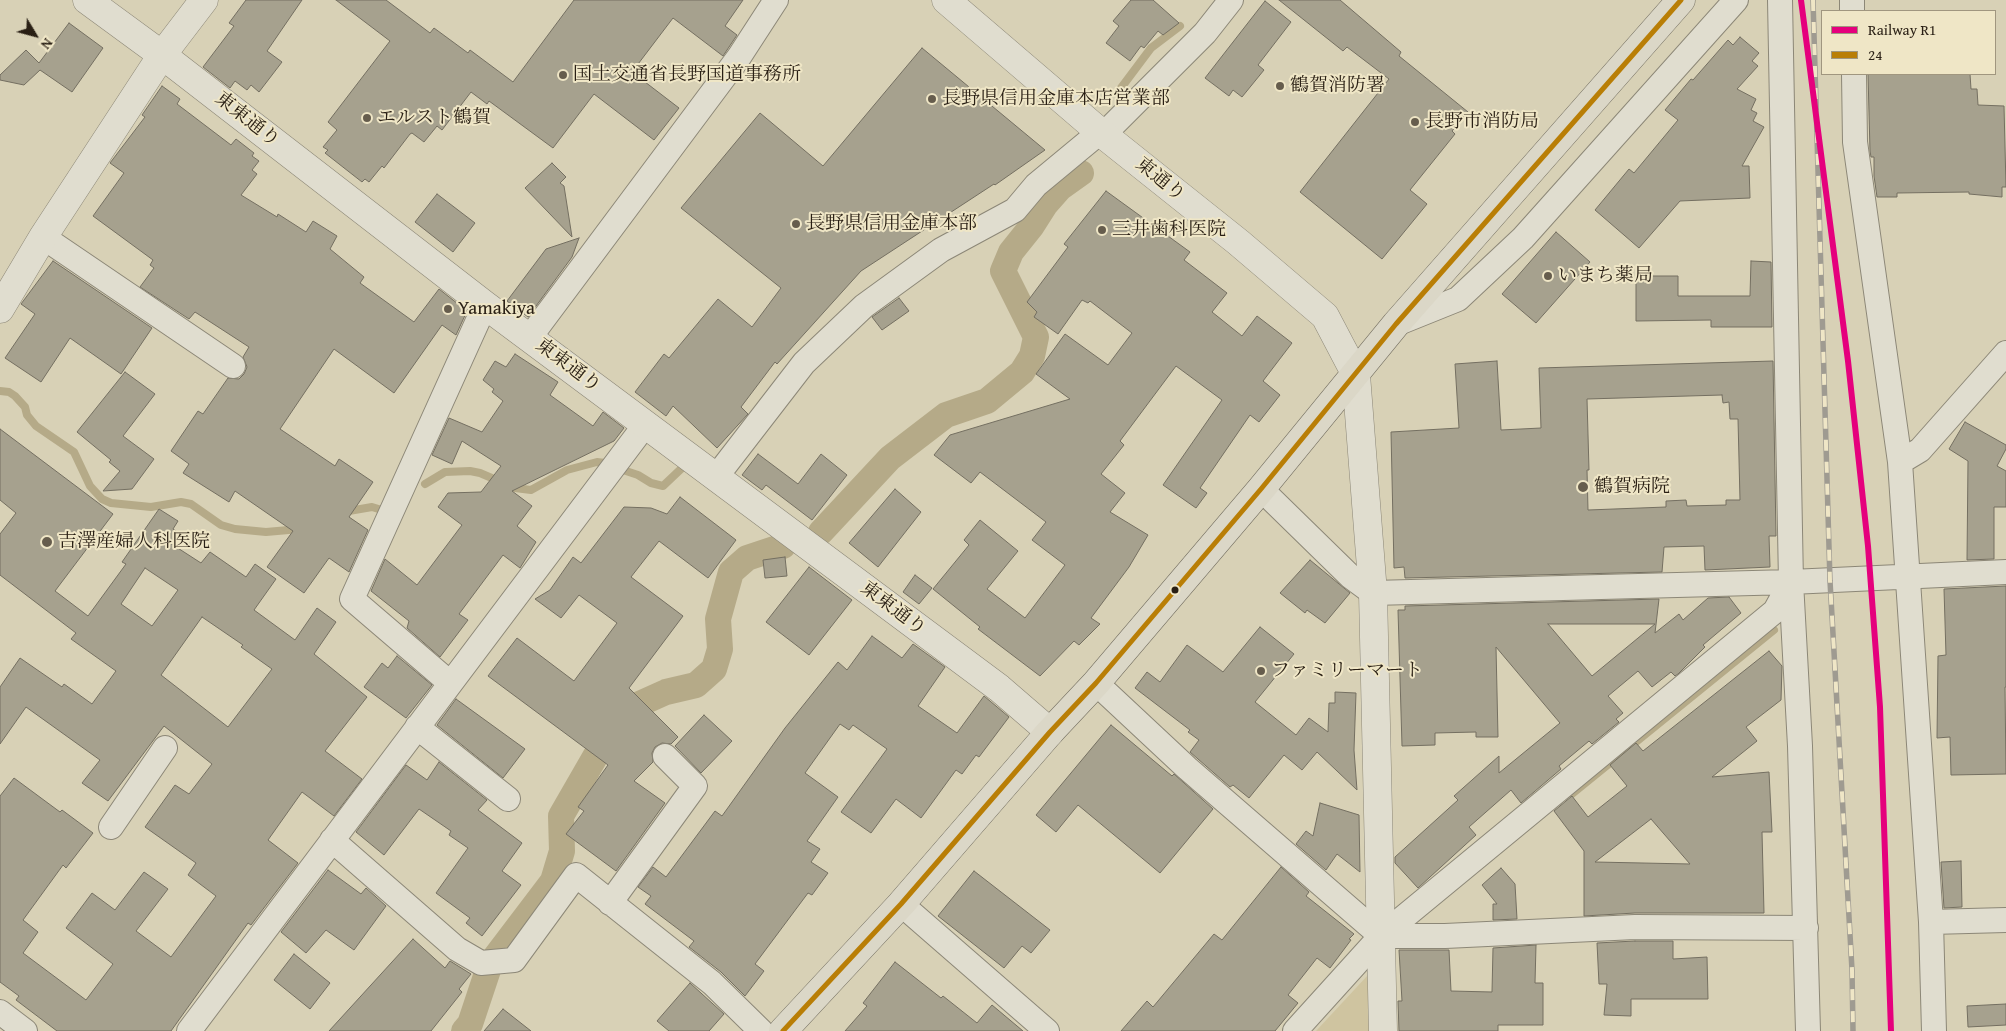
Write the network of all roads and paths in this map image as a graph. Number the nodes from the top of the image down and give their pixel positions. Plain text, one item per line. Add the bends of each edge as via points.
1 (87, 0) edge
2 (204, 0) edge
3 (776, 0) edge
4 (946, 0) edge
5 (1231, 0) edge
6 (1681, 0) edge
7 (1736, 0) edge
8 (1780, 0) edge
9 (162, 55) junction
10 (1854, 75) edge
11 (1102, 133) junction
12 (43, 237) junction
13 (485, 305) junction
14 (0, 309) edge
15 (1396, 324) junction
16 (530, 337) junction
17 (2006, 353) edge
18 (233, 366) dead end
19 (1356, 375) junction
20 (645, 425) junction
21 (1900, 462) junction
22 (716, 477) junction
23 (1261, 489) junction
24 (2006, 572) edge
25 (1907, 576) junction
26 (1791, 582) junction
27 (1374, 593) junction
28 (450, 683) junction
29 (1096, 683) junction
30 (417, 726) junction
31 (1050, 732) junction
32 (165, 748) dead end
33 (665, 756) dead end
34 (508, 799) dead end
35 (111, 827) dead end
36 (332, 840) junction
37 (610, 903) junction
38 (901, 904) junction
39 (2006, 920) edge
40 (1931, 922) junction
41 (1806, 928) junction
42 (1381, 936) junction
43 (0, 1012) edge
44 (26, 1031) edge
45 (189, 1031) edge
46 (761, 1031) edge
47 (783, 1031) edge
48 (1047, 1031) edge
49 (1295, 1031) edge
50 (1383, 1031) edge
51 (1808, 1031) edge
52 (1934, 1031) edge

1 - 9 street, 東東通り
2 - 9 street
3 - 16 street via 739,57
4 - 11 street, 東通り
5 - 11 street via 1205,33
6 - 15 highway
7 - 15 street via 1522,238 1458,299
8 - 26 street
9 - 12 street
9 - 13 street, 東東通り
10 - 21 street via 1855,142
11 - 19 street, 東通り via 1325,316
11 - 22 street via 1036,185 1015,210 941,250 864,306 804,363
12 - 14 street
12 - 18 street
13 - 16 street, 東東通り
13 - 28 street via 352,599
15 - 19 highway
16 - 20 street, 東東通り
17 - 21 street via 1920,450
19 - 23 highway
19 - 27 street
20 - 22 street, 東東通り
20 - 28 street
21 - 25 street
22 - 31 street, 東東通り via 999,688
23 - 27 street via 1350,576
23 - 29 highway
24 - 25 street
25 - 26 street
25 - 40 street
26 - 27 street
26 - 41 street
26 - 42 street via 1775,611
27 - 42 street
28 - 30 street
29 - 31 highway
29 - 42 street via 1187,768
30 - 34 street
30 - 36 street
31 - 38 highway
32 - 35 street
33 - 37 street via 695,786
36 - 37 street via 457,949 489,963 514,960 576,875
36 - 45 street
37 - 46 street via 712,983
38 - 47 highway
38 - 48 street
39 - 40 street
40 - 52 street
41 - 42 street via 1635,928
41 - 51 street
42 - 49 street
42 - 50 street
43 - 44 street

